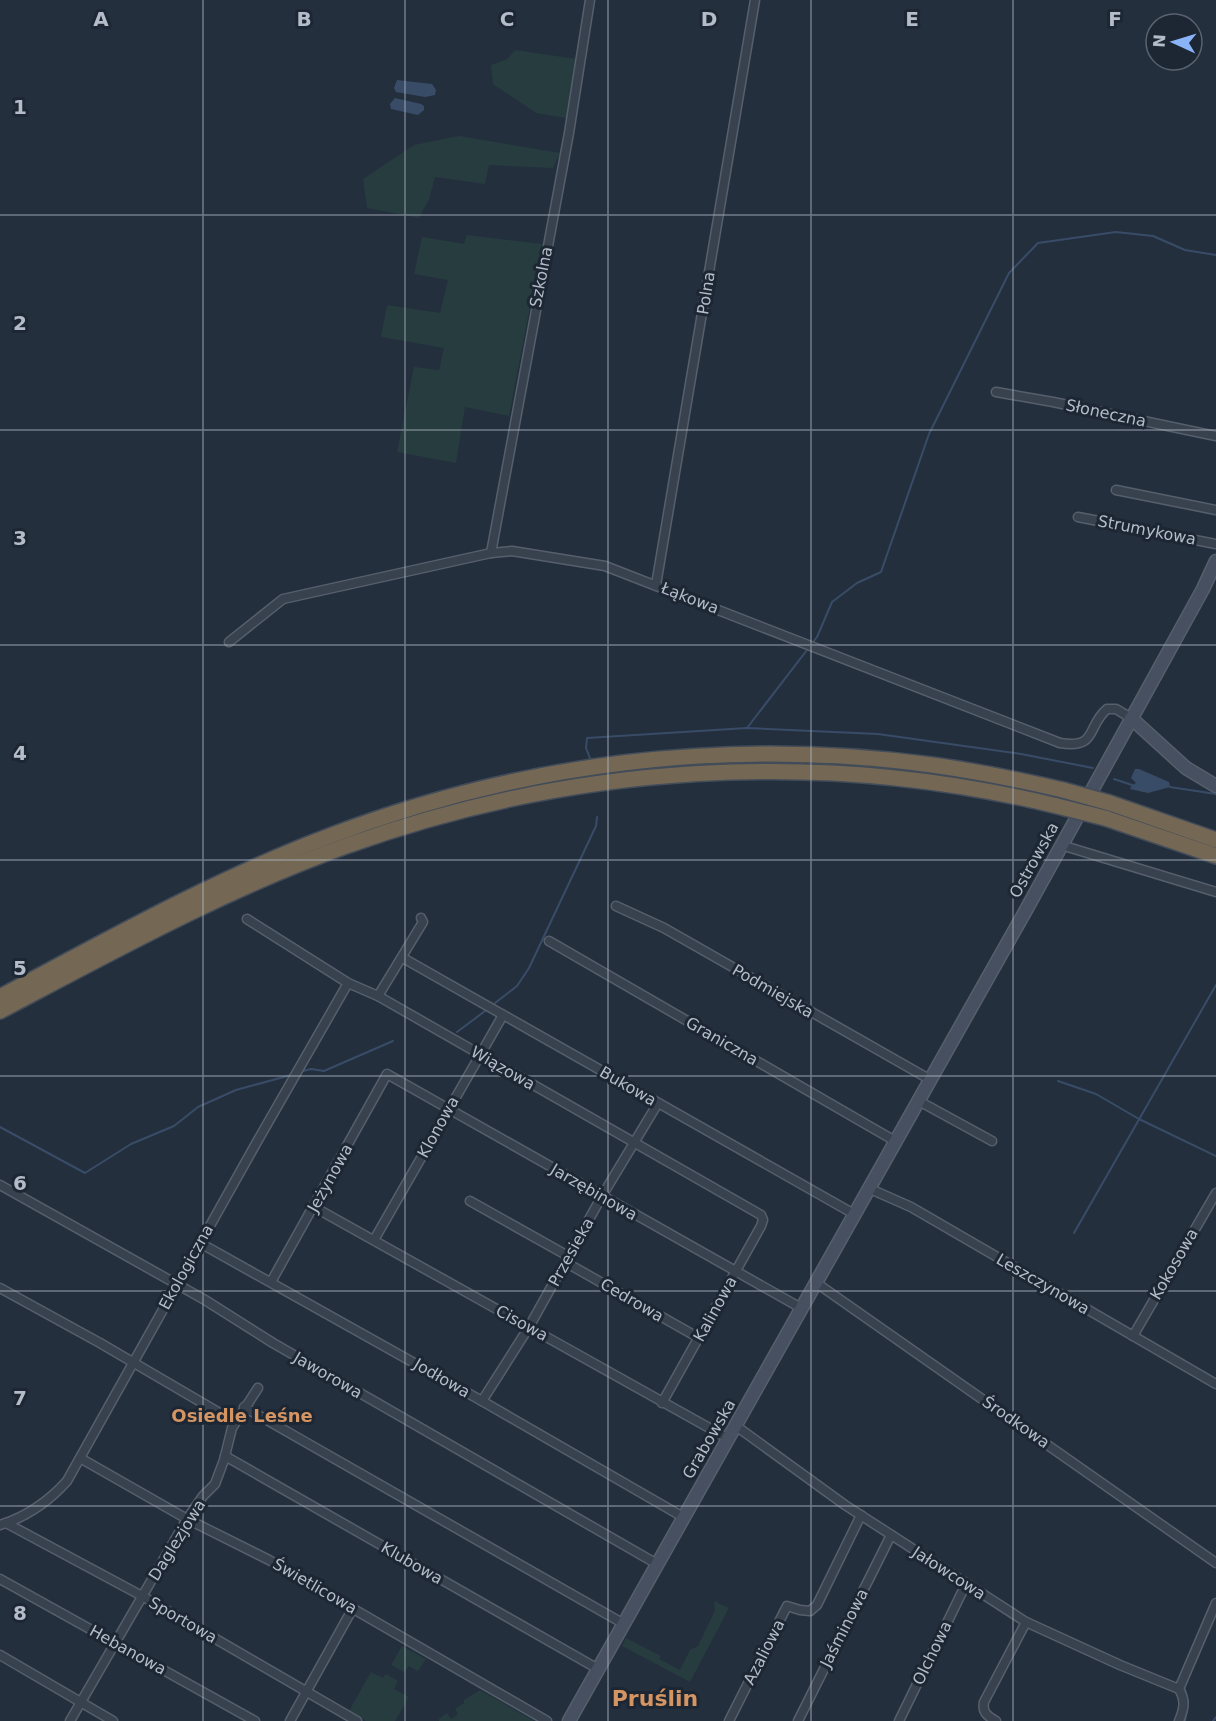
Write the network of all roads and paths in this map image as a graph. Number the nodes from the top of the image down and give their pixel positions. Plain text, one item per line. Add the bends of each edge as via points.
1 (590, 0) edge
2 (755, 0) edge
3 (996, 392) dead end
4 (1216, 436) edge
5 (1116, 490) dead end
6 (1216, 510) edge
7 (1078, 517) dead end
8 (1216, 544) edge
9 (491, 553) junction
10 (1216, 561) edge
11 (656, 585) junction
12 (229, 642) dead end
13 (1131, 718) junction
14 (1216, 786) edge
15 (1216, 840) edge
16 (1061, 845) junction
17 (1216, 856) edge
18 (1216, 892) edge
19 (616, 906) dead end
20 (421, 918) dead end
21 (247, 919) dead end
22 (549, 941) dead end
23 (403, 958) junction
24 (348, 983) junction
25 (378, 996) junction
26 (0, 997) edge
27 (0, 1011) edge
28 (503, 1015) junction
29 (479, 1054) junction
30 (387, 1074) joint
31 (929, 1079) junction
32 (917, 1100) junction
33 (658, 1103) junction
34 (449, 1108) junction
35 (895, 1141) junction
36 (992, 1141) dead end
37 (635, 1144) junction
38 (877, 1172) joint
39 (0, 1185) edge
40 (868, 1188) junction
41 (1216, 1193) edge
42 (602, 1196) junction
43 (470, 1201) dead end
44 (314, 1207) junction
45 (854, 1214) junction
46 (761, 1215) joint
47 (374, 1240) junction
48 (200, 1243) junction
49 (567, 1259) junction
50 (735, 1273) junction
51 (272, 1282) junction
52 (815, 1282) junction
53 (177, 1284) junction
54 (0, 1288) edge
55 (801, 1308) junction
56 (529, 1327) junction
57 (1133, 1336) junction
58 (699, 1338) junction
59 (132, 1363) junction
60 (1216, 1384) edge
61 (258, 1388) dead end
62 (482, 1401) junction
63 (662, 1402) junction
64 (244, 1407) junction
65 (235, 1422) junction
66 (736, 1426) junction
67 (729, 1439) junction
68 (225, 1456) junction
69 (80, 1458) junction
70 (861, 1515) junction
71 (683, 1517) junction
72 (187, 1519) junction
73 (3, 1524) edge
74 (891, 1536) junction
75 (1216, 1563) edge
76 (657, 1564) junction
77 (0, 1579) edge
78 (966, 1584) junction
79 (142, 1596) junction
80 (1216, 1603) edge
81 (353, 1608) junction
82 (1026, 1622) junction
83 (624, 1624) junction
84 (115, 1642) junction
85 (0, 1654) edge
86 (598, 1669) junction
87 (1179, 1689) junction
88 (305, 1692) junction
89 (81, 1702) junction
90 (70, 1721) edge
91 (113, 1721) edge
92 (255, 1721) edge
93 (290, 1721) edge
94 (357, 1721) edge
95 (547, 1721) edge
96 (569, 1721) edge
97 (729, 1721) edge
98 (798, 1721) edge
99 (899, 1721) edge
100 (996, 1721) edge
101 (1179, 1721) edge

1 - 9 street, Szkolna
2 - 11 street, Polna
3 - 4 street, Słoneczna
5 - 6 street
7 - 8 street, Strumykowa
9 - 11 street, Łąkowa via 512,551 605,566
9 - 12 street, Łąkowa via 283,599
10 - 13 street, Ostrowska
11 - 13 street, Łąkowa via 1060,742 1072,745 1086,740 1107,709
13 - 14 street via 1186,768
13 - 16 street, Ostrowska
15 - 26 highway, bridge via 1064,790 933,765 778,753 612,763 521,779 374,819 207,890
16 - 18 street
16 - 31 street, Ostrowska
17 - 27 highway, bridge via 1057,806 892,777 762,771 634,778 461,810 297,865 164,927
19 - 31 street, Podmiejska via 664,928
20 - 23 street via 423,922
21 - 24 street, Wiązowa
22 - 35 street, Graniczna
23 - 25 street
23 - 28 street, Bukowa
24 - 25 street, Wiązowa
24 - 48 street, Ekologiczna
25 - 29 street, Wiązowa
28 - 29 street, Klonowa
28 - 33 street, Bukowa
29 - 34 street, Klonowa
29 - 37 street, Wiązowa
30 - 34 street, Jarzębinowa
30 - 44 street, Jeżynowa
31 - 32 street, Ostrowska
32 - 35 street, Ostrowska
32 - 36 street
33 - 37 street, Przesieka
33 - 45 street, Bukowa
34 - 42 street, Jarzębinowa
34 - 47 street, Klonowa
35 - 38 street, Ostrowska
37 - 42 street, Przesieka
37 - 46 street, Wiązowa
38 - 40 street, Grabowska
39 - 53 street, Jaworowa
40 - 45 street, Grabowska
40 - 57 street, Leszczynowa via 911,1207
41 - 57 street, Kokosowa
42 - 49 street, Przesieka
42 - 50 street, Jarzębinowa
43 - 49 street, Cedrowa
44 - 47 street, Cisowa
44 - 51 street, Jeżynowa
45 - 52 street, Grabowska
46 - 50 street, Kalinowa via 761,1226
47 - 56 street, Cisowa
48 - 51 street, Jodłowa
48 - 53 street, Ekologiczna
49 - 56 street, Przesieka
49 - 58 street, Cedrowa
50 - 55 street, Jarzębinowa
50 - 58 street, Kalinowa
51 - 62 street, Jodłowa
52 - 55 street, Grabowska
52 - 75 street, Środkowa
53 - 59 street, Ekologiczna
53 - 76 street, Jaworowa
54 - 59 street
55 - 66 street, Grabowska
56 - 62 street, Przesieka
56 - 63 street, Cisowa
57 - 60 street, Leszczynowa
58 - 63 street, Kalinowa
59 - 65 street
59 - 69 street, Ekologiczna
61 - 64 street, Daglezjowa
62 - 71 street, Jodłowa
63 - 67 street, Cisowa
64 - 65 street, Daglezjowa
64 - 83 street
65 - 68 street, Daglezjowa
66 - 67 street, Grabowska
66 - 70 street, Jałowcowa
67 - 71 street, Grabowska
68 - 72 street, Daglezjowa via 215,1484
68 - 86 street, Klubowa
69 - 72 street, Świetlicowa
69 - 73 street, Ekologiczna via 68,1481 51,1498
70 - 74 street, Jałowcowa
70 - 97 street, Azaliowa via 817,1605 810,1611 787,1606
71 - 76 street, Grabowska
72 - 79 street, Daglezjowa
72 - 81 street, Świetlicowa
73 - 79 street, Sportowa
74 - 78 street, Jałowcowa
74 - 98 street, Jaśminowa
76 - 83 street, Grabowska
77 - 84 street, Hebanowa
78 - 82 street, Jałowcowa
78 - 99 street, Olchowa
79 - 84 street, Daglezjowa
79 - 88 street, Sportowa
80 - 87 street
81 - 88 street
81 - 95 street, Świetlicowa
82 - 87 street, Jałowcowa
82 - 100 street via 984,1702 985,1714
83 - 86 street, Grabowska
84 - 89 street, Daglezjowa
84 - 92 street, Hebanowa
85 - 89 street
86 - 96 street, Grabowska
87 - 101 street via 1185,1705
88 - 93 street
88 - 94 street, Sportowa
89 - 90 street, Daglezjowa
89 - 91 street

